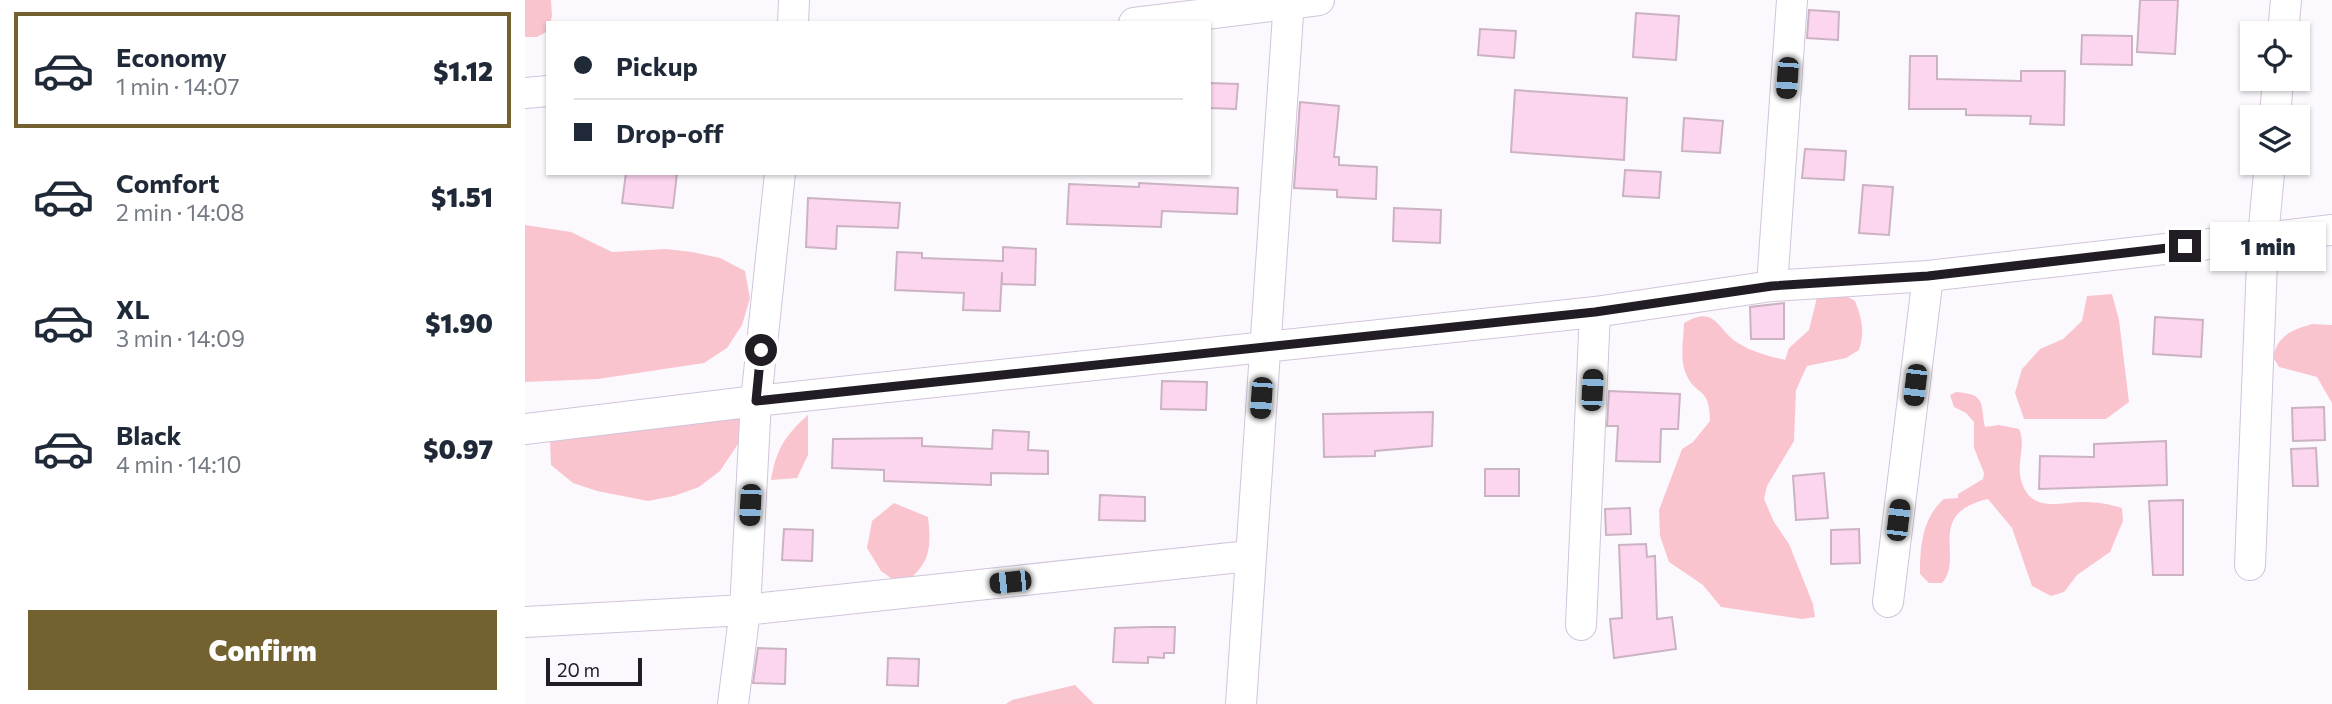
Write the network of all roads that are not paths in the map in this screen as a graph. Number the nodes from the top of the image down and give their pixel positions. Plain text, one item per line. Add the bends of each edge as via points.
1 (794, 0) edge
2 (1319, 0) edge
3 (1792, 0) edge
4 (2286, 0) edge
5 (1289, 2) edge
6 (793, 21) edge
7 (1149, 21) edge
8 (2284, 21) edge
9 (546, 91) edge
10 (525, 93) edge
11 (780, 175) edge
12 (2269, 175) edge
13 (2332, 230) edge
14 (2263, 237) junction
15 (1928, 276) junction
16 (1772, 286) junction
17 (1595, 312) junction
18 (1265, 346) junction
19 (756, 401) junction
20 (525, 429) edge
21 (1249, 556) junction
22 (2250, 565) dead end
23 (1888, 602) dead end
24 (745, 610) junction
25 (525, 622) edge
26 (1581, 625) dead end
27 (733, 704) edge
28 (1241, 704) edge

1 - 6 street
2 - 5 street
3 - 16 street
4 - 8 street
5 - 7 street
5 - 18 street
9 - 10 street
11 - 19 street
12 - 14 street
13 - 14 street
14 - 15 street
14 - 22 street
15 - 16 street
15 - 23 street
16 - 17 street
17 - 18 street
17 - 26 street
18 - 19 street
18 - 21 street
19 - 20 street
19 - 24 street
21 - 24 street
21 - 28 street
24 - 25 street
24 - 27 street

